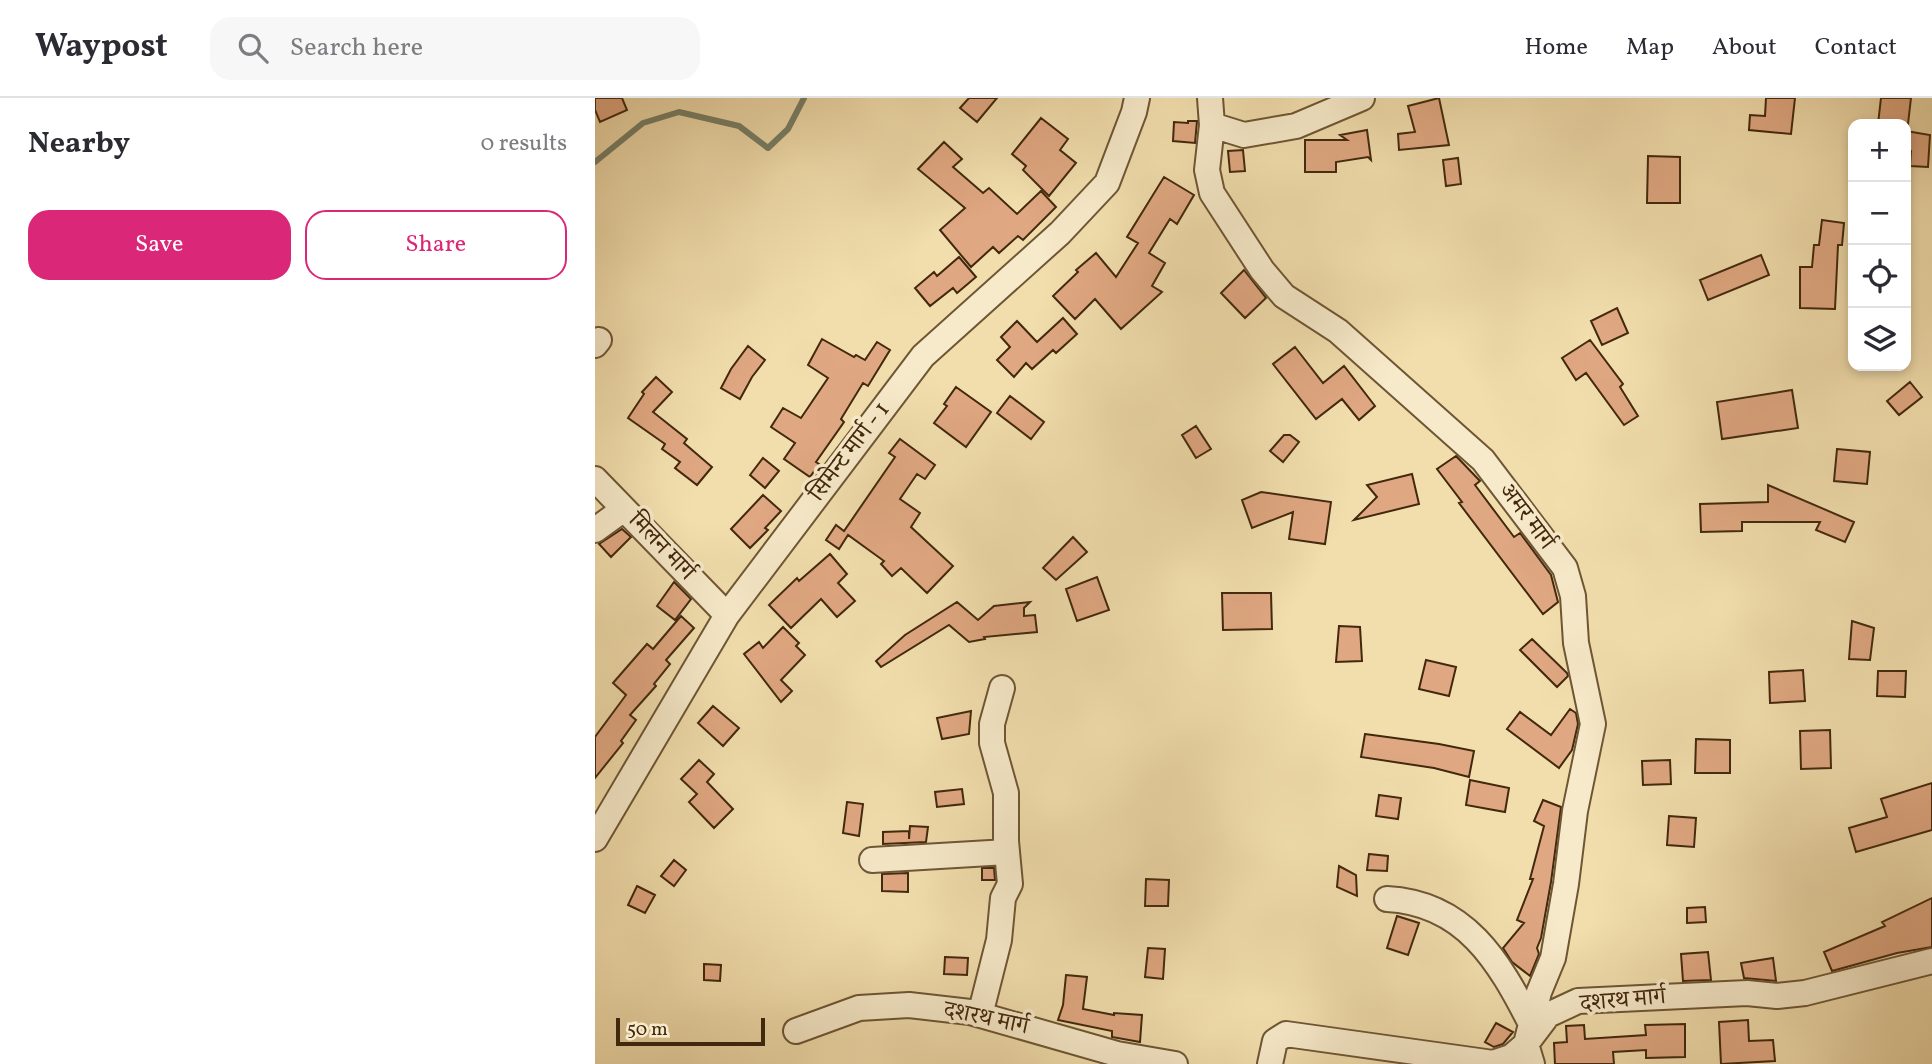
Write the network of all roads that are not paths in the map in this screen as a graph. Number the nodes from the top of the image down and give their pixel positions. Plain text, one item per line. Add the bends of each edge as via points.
1 (1137, 98) edge
2 (1210, 98) edge
3 (1362, 98) edge
4 (1212, 125) junction
5 (595, 479) edge
6 (624, 509) junction
7 (595, 530) edge
8 (727, 615) junction
9 (1002, 688) dead end
10 (595, 839) edge
11 (1007, 852) junction
12 (872, 860) dead end
13 (1387, 899) dead end
14 (1932, 961) edge
15 (980, 1014) junction
16 (796, 1031) dead end
17 (1529, 1044) edge
18 (1175, 1064) edge
19 (1270, 1064) edge

1 - 8 street, सिमेन्ट मार्ग - 1 via 1107,183 1061,233 923,356
2 - 4 street, अमर मार्ग
3 - 4 street via 1296,126 1244,135
4 - 17 street, अमर मार्ग via 1207,170 1212,194 1262,270 1284,296 1338,331 1483,460 1565,568 1593,724 1574,811 1553,958 1539,992
5 - 6 street, मिलन मार्ग
6 - 7 street
6 - 8 street, मिलन मार्ग
8 - 10 street, सिमेन्ट मार्ग - 1
9 - 11 street via 992,743 1006,793
11 - 12 street
11 - 15 street via 1010,884 1003,898 999,940
13 - 17 street via 1406,900 1465,926 1515,992
14 - 17 street, दशरथ मार्ग via 1805,993 1578,1000 1548,1015
15 - 16 street, दशरथ मार्ग via 909,1005 859,1008
15 - 18 street, दशरथ मार्ग via 1117,1054
17 - 19 street, दशरथ मार्ग via 1493,1063 1286,1034 1275,1041

